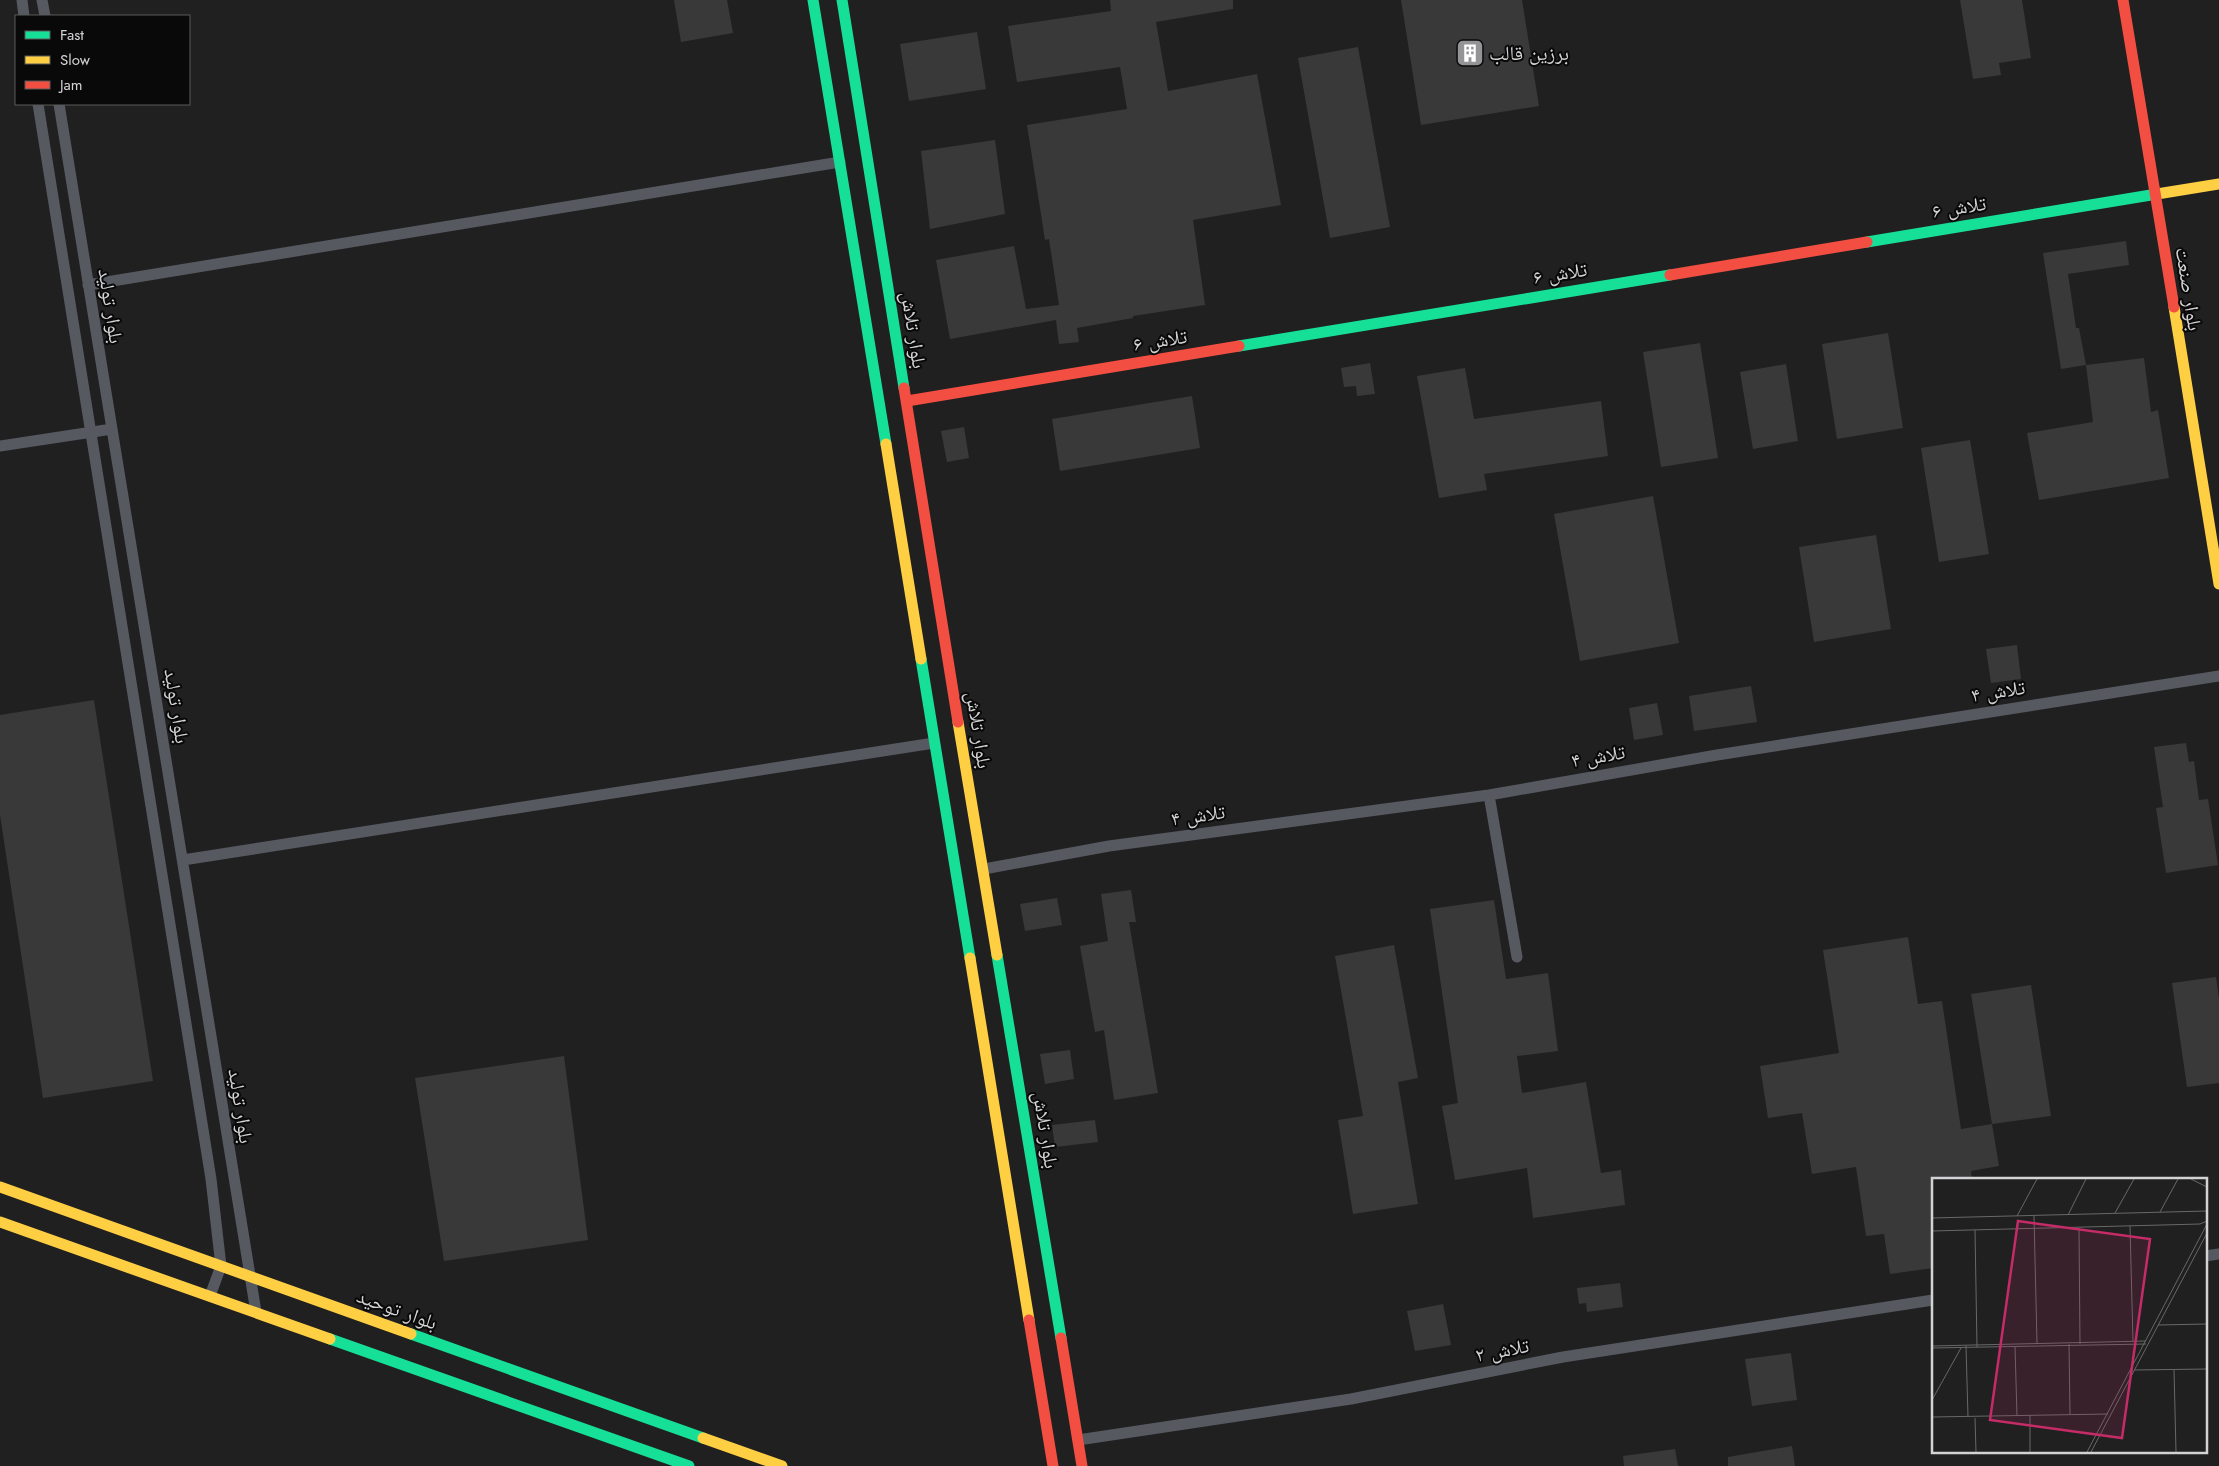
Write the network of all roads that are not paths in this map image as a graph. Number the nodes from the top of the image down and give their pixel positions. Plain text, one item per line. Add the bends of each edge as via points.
1 (22, 0) edge
2 (42, 0) edge
3 (814, 0) edge
4 (842, 0) edge
5 (2123, 0) edge
6 (24, 15) edge
7 (45, 15) edge
8 (38, 105) edge
9 (59, 105) edge
10 (840, 162) junction
11 (2219, 184) edge
12 (2155, 194) junction
13 (88, 285) junction
14 (906, 401) junction
15 (112, 429) junction
16 (92, 433) junction
17 (0, 446) edge
18 (2219, 584) edge
19 (142, 613) junction
20 (121, 616) junction
21 (2219, 676) edge
22 (948, 741) junction
23 (169, 776) junction
24 (147, 780) junction
25 (1489, 795) junction
26 (183, 860) junction
27 (970, 871) junction
28 (1517, 957) dead end
29 (201, 976) junction
30 (179, 979) junction
31 (0, 1187) edge
32 (0, 1222) edge
33 (2219, 1254) edge
34 (2206, 1256) edge
35 (221, 1266) junction
36 (250, 1277) junction
37 (209, 1297) junction
38 (1932, 1300) edge
39 (256, 1314) junction
40 (1078, 1440) junction
41 (778, 1465) edge
42 (689, 1466) edge
43 (1053, 1466) edge
44 (1082, 1466) edge

1 - 6 lane
2 - 7 lane
3 - 10 street, بلوار تلاش
4 - 14 street, بلوار تلاش
5 - 12 street, بلوار صنعت
8 - 16 lane, بلوار تولید
9 - 13 lane, بلوار تولید
10 - 13 lane
10 - 22 street, بلوار تلاش
11 - 12 street, تلاش ۶
12 - 14 street, تلاش ۶
12 - 18 street, بلوار صنعت
13 - 15 lane, بلوار تولید
14 - 22 street, بلوار تلاش
15 - 16 lane
15 - 19 lane, بلوار تولید
16 - 17 lane
16 - 20 lane, بلوار تولید
19 - 20 lane
19 - 23 lane, بلوار تولید
20 - 24 lane, بلوار تولید
21 - 25 lane, تلاش ۴ via 1726,753
22 - 26 lane
22 - 27 street, بلوار تلاش
22 - 27 street, بلوار تلاش
23 - 24 lane
23 - 26 lane, بلوار تولید
24 - 30 lane, بلوار تولید
25 - 27 lane, تلاش ۴ via 1109,846
25 - 28 lane
26 - 29 lane, بلوار تولید
27 - 40 street, بلوار تلاش
27 - 43 street, بلوار تلاش
29 - 30 lane
29 - 36 lane, بلوار تولید
30 - 35 lane, بلوار تولید via 211,1179
31 - 35 street, بلوار توحید
32 - 37 street
33 - 34 lane
35 - 36 street, بلوار توحید
35 - 37 lane, بلوار تولید
36 - 39 lane, بلوار تولید
36 - 41 street, بلوار توحید
37 - 39 street
38 - 40 lane, تلاش ۲ via 1563,1357 1351,1398
39 - 42 street
40 - 44 street, بلوار تلاش

